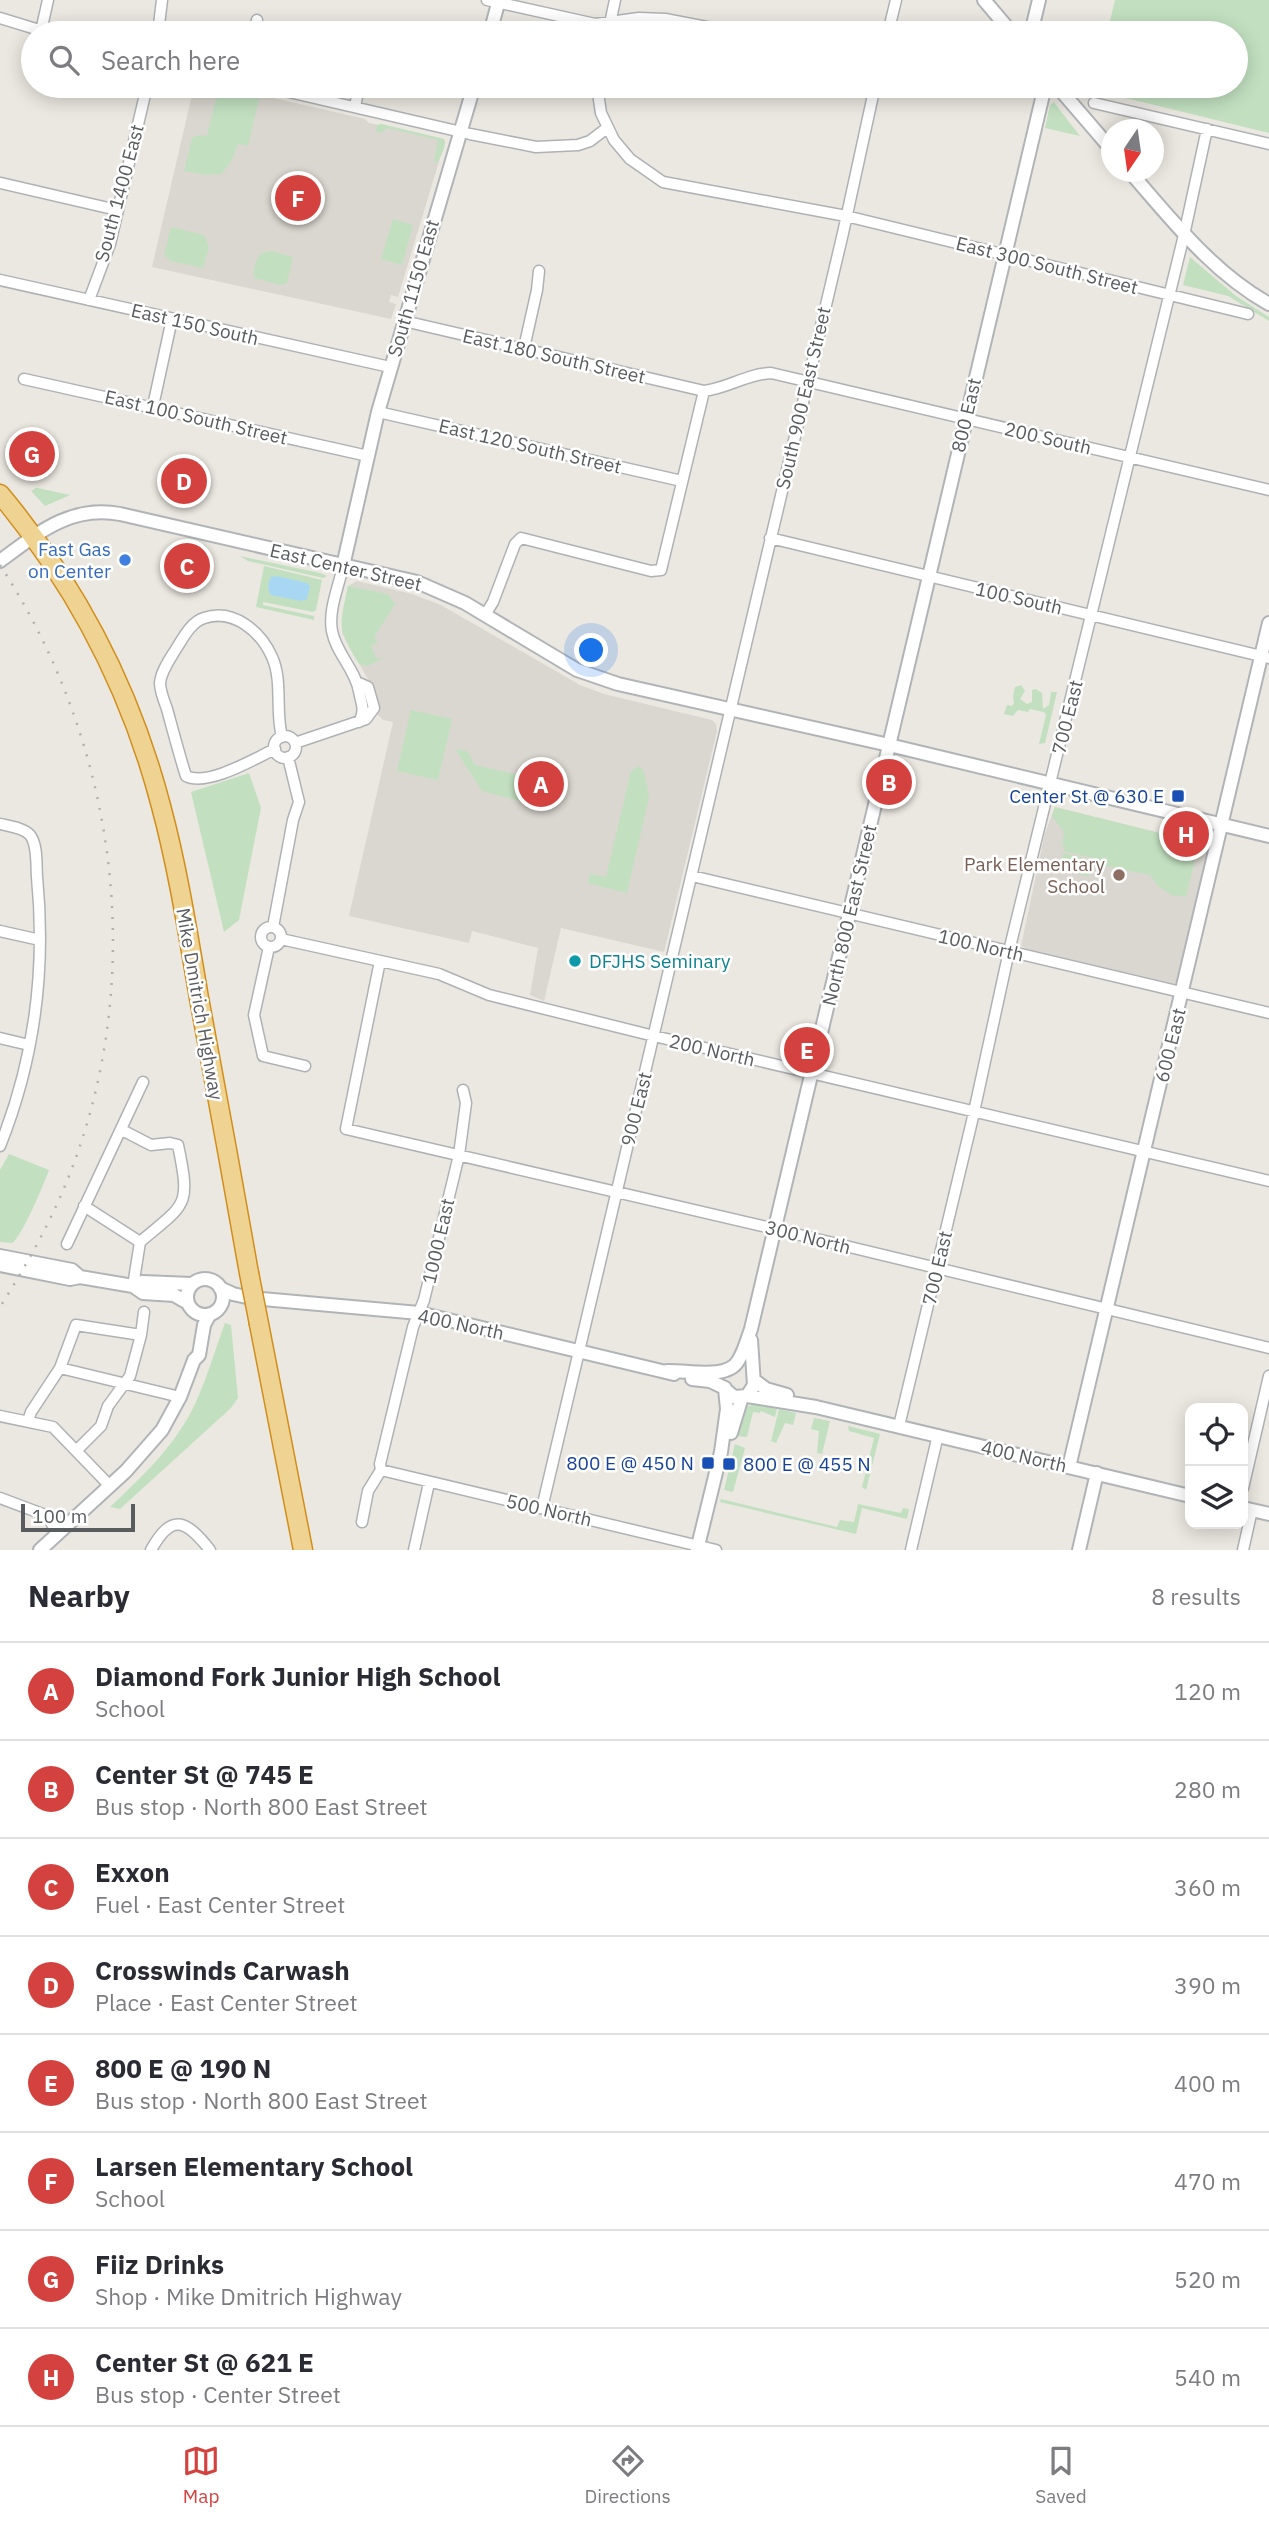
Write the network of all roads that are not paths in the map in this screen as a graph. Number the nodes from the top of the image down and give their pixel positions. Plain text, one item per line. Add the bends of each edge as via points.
1 (48, 0) edge
2 (162, 0) edge
3 (615, 0) edge
4 (896, 0) edge
5 (984, 0) edge
6 (1039, 0) edge
7 (495, 1) edge
8 (0, 18) edge
9 (46, 21) edge
10 (159, 21) edge
11 (491, 21) edge
12 (582, 21) edge
13 (610, 21) edge
14 (630, 21) edge
15 (675, 21) edge
16 (891, 21) edge
17 (1002, 21) edge
18 (1034, 21) edge
19 (21, 25) edge
20 (144, 98) edge
21 (316, 98) edge
22 (357, 98) edge
23 (470, 98) edge
24 (599, 98) edge
25 (872, 98) edge
26 (1042, 98) edge
27 (1067, 98) edge
28 (1094, 103) dead end
29 (355, 107) junction
30 (607, 128) junction
31 (1207, 130) junction
32 (460, 132) junction
33 (1101, 138) edge
34 (1269, 144) edge
35 (1139, 182) edge
36 (1, 183) edge
37 (117, 210) junction
38 (846, 216) junction
39 (1184, 234) junction
40 (1004, 254) junction
41 (539, 271) dead end
42 (0, 280) edge
43 (1168, 295) junction
44 (89, 300) junction
45 (1269, 304) edge
46 (1248, 314) dead end
47 (172, 319) junction
48 (404, 321) junction
49 (524, 348) junction
50 (390, 368) junction
51 (24, 379) dead end
52 (807, 382) junction
53 (704, 391) junction
54 (153, 407) junction
55 (377, 412) junction
56 (965, 419) junction
57 (368, 456) junction
58 (1129, 457) junction
59 (682, 481) junction
60 (1269, 490) edge
61 (0, 494) edge
62 (770, 538) junction
63 (28, 542) junction
64 (0, 561) edge
65 (343, 566) junction
66 (928, 576) junction
67 (485, 615) junction
68 (1092, 615) junction
69 (1269, 623) edge
70 (1265, 657) edge
71 (730, 710) junction
72 (282, 737) junction
73 (295, 743) junction
74 (889, 745) junction
75 (275, 749) junction
76 (288, 757) junction
77 (1051, 784) junction
78 (0, 824) edge
79 (1221, 825) junction
80 (1269, 836) edge
81 (692, 876) junction
82 (849, 914) junction
83 (273, 928) junction
84 (0, 931) edge
85 (281, 939) junction
86 (40, 940) junction
87 (269, 947) junction
88 (1009, 951) junction
89 (380, 961) junction
90 (1182, 992) junction
91 (1269, 1013) edge
92 (654, 1036) junction
93 (0, 1038) edge
94 (29, 1045) junction
95 (305, 1066) dead end
96 (812, 1073) junction
97 (143, 1082) dead end
98 (463, 1090) dead end
99 (974, 1111) junction
100 (122, 1130) junction
101 (0, 1146) edge
102 (1144, 1151) junction
103 (458, 1155) junction
104 (1269, 1181) edge
105 (615, 1192) junction
106 (84, 1206) junction
107 (775, 1229) junction
108 (140, 1242) junction
109 (67, 1244) dead end
110 (0, 1256) edge
111 (0, 1265) edge
112 (937, 1269) junction
113 (80, 1277) junction
114 (192, 1284) junction
115 (133, 1286) junction
116 (220, 1288) junction
117 (251, 1298) junction
118 (190, 1307) junction
119 (1105, 1309) junction
120 (215, 1311) junction
121 (144, 1312) dead end
122 (419, 1313) junction
123 (751, 1329) junction
124 (141, 1335) junction
125 (1269, 1348) edge
126 (579, 1350) junction
127 (194, 1360) junction
128 (60, 1368) junction
129 (731, 1369) junction
130 (667, 1371) junction
131 (1269, 1376) edge
132 (753, 1377) junction
133 (126, 1383) junction
134 (725, 1389) junction
135 (180, 1397) junction
136 (744, 1397) junction
137 (816, 1407) junction
138 (0, 1416) edge
139 (28, 1421) junction
140 (899, 1426) junction
141 (938, 1435) junction
142 (77, 1450) junction
143 (721, 1452) junction
144 (1248, 1466) edge
145 (1069, 1467) junction
146 (381, 1470) junction
147 (1097, 1473) junction
148 (429, 1483) junction
149 (110, 1486) junction
150 (1185, 1495) edge
151 (0, 1499) edge
152 (542, 1508) junction
153 (1248, 1509) edge
154 (1269, 1514) edge
155 (362, 1522) dead end
156 (1245, 1529) edge
157 (57, 1534) junction
158 (698, 1548) edge
159 (40, 1550) edge
160 (151, 1550) edge
161 (210, 1550) edge
162 (303, 1550) edge
163 (414, 1550) edge
164 (716, 1550) edge
165 (911, 1550) edge
166 (1079, 1550) edge
167 (1243, 1550) edge

1 - 9 street
2 - 10 street
3 - 13 street
4 - 16 street
5 - 17 main road
6 - 18 main road
7 - 11 main road
7 - 12 street
8 - 19 street
14 - 15 street
20 - 37 street, South 1400 East
21 - 29 street
22 - 29 street
23 - 32 main road, South 1150 East
24 - 30 street
25 - 38 street, South 900 East Street
26 - 40 main road, 800 East
27 - 33 main road
28 - 31 street
29 - 32 street
30 - 32 street via 590,141 551,148
30 - 38 street, East 300 South Street via 630,159 663,182
31 - 34 street
31 - 39 street, 700 East
32 - 48 main road, South 1150 East
35 - 39 main road
36 - 37 street
37 - 44 street, South 1400 East
38 - 40 street, East 300 South Street
38 - 52 street, South 900 East Street
39 - 43 street, 700 East
39 - 45 main road via 1227,275
40 - 43 street, East 300 South Street
40 - 56 main road, 800 East
41 - 49 street
42 - 44 street, East 150 South
43 - 46 street, East 300 South Street
43 - 58 street, 700 East
44 - 47 street, East 150 South
47 - 50 street, East 150 South
47 - 54 street
48 - 49 street, East 180 South Street
48 - 50 main road, South 1150 East
49 - 53 street, East 180 South Street
50 - 55 main road, South 1150 East
51 - 54 street, East 100 South Street
52 - 53 street, 200 South via 764,374
52 - 56 street, 200 South
52 - 62 street, South 900 East Street
53 - 59 street
54 - 57 street, East 100 South Street
55 - 57 main road, South 1150 East
55 - 59 street, East 120 South Street
56 - 58 street, 200 South
56 - 66 main road, 800 East
57 - 65 main road, South 1150 East
58 - 60 street, 200 South
58 - 68 street, 700 East
59 - 67 street via 661,570 518,539
61 - 63 highway, Mike Dmitrich Highway
62 - 66 street, 100 South
62 - 71 street, South 900 East Street
63 - 64 main road, East Center Street
63 - 65 main road, East Center Street via 75,514 94,511
63 - 162 highway, Mike Dmitrich Highway, bridge via 69,589 108,660 159,798 177,873
65 - 67 main road, East Center Street via 430,587
65 - 73 street via 331,614 332,632 359,683 364,707 359,722
66 - 68 street, 100 South
66 - 74 main road, 800 East
67 - 71 main road, East Center Street via 567,665 602,680
68 - 70 street, 100 South
68 - 77 street, 700 East
69 - 70 main road, 600 East
70 - 79 main road, 600 East
71 - 74 main road, East Center Street
71 - 81 street, 900 East
72 - 73 street
72 - 75 street via 275,742
72 - 75 street via 276,670 260,636 230,618 205,618 187,632 160,684 187,776 208,779
73 - 76 street via 294,753
74 - 77 main road, East Center Street
74 - 82 main road, North 800 East Street
75 - 76 street via 278,755
76 - 83 street via 299,802
77 - 79 main road, East Center Street
77 - 88 street, 700 East
78 - 86 street via 30,835
79 - 80 main road, East Center Street
79 - 90 main road, 600 East
81 - 82 street, 100 North
81 - 92 street, 900 East
82 - 88 street, 100 North
82 - 96 main road, North 800 East Street
83 - 85 street
83 - 87 street via 262,937
84 - 86 street
85 - 87 street
85 - 89 street, 200 North
86 - 94 street
87 - 95 street via 254,1015 263,1056
88 - 90 street, 100 North
88 - 99 street, 700 East
89 - 92 street, 200 North via 439,974 513,1002
89 - 103 street, 300 North via 346,1129
90 - 91 street, 100 North
90 - 102 main road, 600 East
92 - 96 street, 200 North
92 - 105 street, 900 East
93 - 94 street
94 - 101 street via 13,1114
96 - 99 street, 200 North
96 - 107 main road, North 800 East Street
97 - 100 street
98 - 103 street, 1000 East via 466,1103
99 - 102 street, 200 North
99 - 112 street, 700 East
100 - 106 street
100 - 108 street via 152,1144 178,1145 183,1173 185,1198 179,1210
102 - 104 street, 200 North
102 - 119 main road, 600 East
103 - 105 street, 300 North
103 - 122 street, 1000 East
105 - 107 street, 300 North
105 - 126 street, 900 East
106 - 108 street
106 - 109 street
107 - 112 street, 300 North
107 - 123 main road, North 800 East Street
108 - 115 street
110 - 113 main road via 72,1270
111 - 113 main road via 69,1279
112 - 119 street, 300 North
112 - 140 street, 700 East
113 - 115 main road
114 - 115 main road via 142,1282
114 - 116 main road via 207,1280
114 - 118 main road
115 - 118 main road via 143,1293 174,1295
116 - 117 main road
116 - 120 main road via 222,1299
117 - 120 main road
117 - 122 main road, 400 North
118 - 120 main road via 201,1315
118 - 127 main road
119 - 125 street, 300 North
119 - 145 main road, 600 East
120 - 127 main road via 204,1325
121 - 124 street
122 - 126 main road, 400 North
122 - 146 street, 1000 East
123 - 129 main road
123 - 132 main road
124 - 128 street via 76,1325
124 - 133 street
126 - 130 main road, 400 North
126 - 152 street, 900 East
127 - 135 main road
128 - 133 street
128 - 139 street
129 - 130 main road
129 - 132 main road via 743,1368
129 - 134 main road via 724,1379
130 - 134 main road
131 - 144 street
132 - 136 main road via 753,1388
132 - 137 main road via 766,1389
133 - 135 street
133 - 142 street via 108,1406 101,1426
134 - 136 main road via 734,1397
134 - 143 main road
135 - 149 main road via 157,1436
136 - 137 main road
136 - 143 main road
137 - 140 main road, 400 North
138 - 139 street
139 - 142 street via 53,1427
140 - 141 main road, 400 North
141 - 145 main road, 400 North
141 - 165 street
142 - 149 street
143 - 158 main road
145 - 147 main road, 400 North
146 - 148 street, 500 North
146 - 155 street, 1000 East via 368,1491
147 - 150 main road, 400 North
147 - 166 main road
148 - 152 street, 500 North
148 - 163 street
149 - 157 main road
151 - 157 street via 48,1516
152 - 158 street, 500 North
153 - 154 main road
156 - 167 street
157 - 159 main road
158 - 164 street, 500 North
160 - 161 street via 162,1531 176,1524 198,1535

